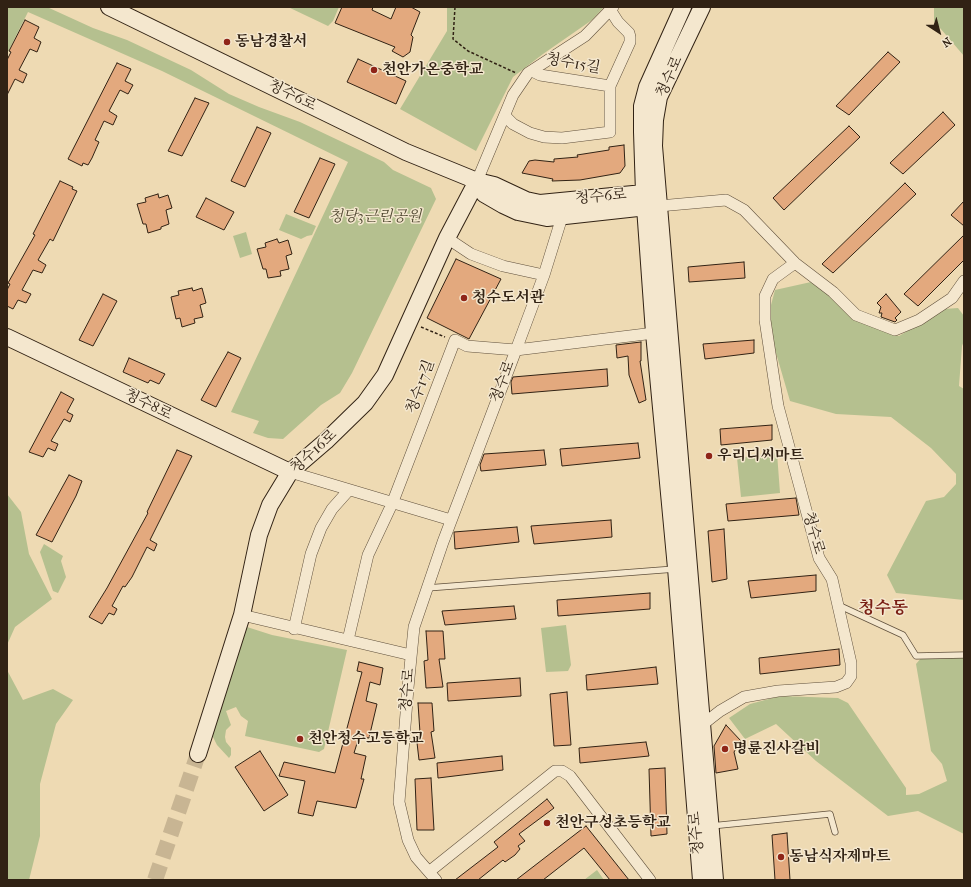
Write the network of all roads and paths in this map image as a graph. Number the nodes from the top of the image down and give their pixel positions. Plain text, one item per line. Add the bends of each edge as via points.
1 (109, 7) edge
2 (455, 7) edge
3 (683, 7) edge
4 (702, 7) edge
5 (612, 9) edge
6 (532, 71) junction
7 (610, 86) junction
8 (505, 116) junction
9 (477, 181) junction
10 (651, 199) junction
11 (562, 217) junction
12 (447, 238) junction
13 (795, 263) junction
14 (544, 275) junction
15 (964, 281) edge
16 (420, 326) dead end
17 (654, 333) junction
18 (7, 337) edge
19 (455, 340) junction
20 (516, 350) junction
21 (290, 472) junction
22 (348, 491) junction
23 (392, 504) junction
24 (451, 520) junction
25 (683, 568) junction
26 (427, 588) junction
27 (838, 605) junction
28 (242, 616) junction
29 (294, 629) junction
30 (348, 640) junction
31 (411, 655) junction
32 (964, 655) edge
33 (702, 725) junction
34 (198, 754) tunnel mouth
35 (711, 826) junction
36 (835, 832) dead end
37 (433, 876) edge
38 (650, 880) edge
39 (701, 880) edge
40 (715, 880) edge

1 - 9 street, 청수6로 via 406,152
2 - 6 path via 454,40 468,51 515,73
3 - 10 street, 청수로 via 646,87 642,106
4 - 10 street, 청수로 via 659,97 655,120
5 - 6 street, 청수15길 via 585,36
5 - 7 street, 청수15길 via 618,22 629,33 630,42
6 - 7 street, 청수15길 via 540,75
6 - 8 street, 청수15길 via 513,95
7 - 8 street, 청수15길 via 610,132 562,138 544,137 513,124
8 - 9 street, 청수15길
9 - 10 street, 청수6로 via 540,203
9 - 11 street, 청수6로 via 484,194 518,212 547,218
9 - 12 street, 청수16로
10 - 11 street, 청수6로
10 - 13 street via 677,204 726,200 744,210
10 - 17 street, 청수로
10 - 25 street, 청수로
11 - 14 street, 청수6로
12 - 14 street via 471,254 503,266
12 - 21 street, 청수16로 via 385,375 365,403
13 - 15 street via 833,292 856,316 895,330 919,320 952,298
13 - 27 street, 청수로 via 773,279 766,296 765,320 778,406 819,558 832,579
14 - 20 street, 청수6로
16 - 19 path
17 - 20 street, 청수로
17 - 25 street, 청수로
18 - 21 street, 청수8로
19 - 20 street via 467,346
19 - 23 street, 청수17길
20 - 24 street, 청수로
21 - 22 street
21 - 28 street, 청수16로 via 270,505 259,535
22 - 23 street
22 - 29 street via 320,528 311,554
23 - 24 street
23 - 30 street, 청수17길 via 368,555
24 - 26 street, 청수로
25 - 26 lane
25 - 33 street, 청수로
25 - 39 street, 청수로
26 - 31 street, 청수로 via 414,627
27 - 32 lane via 903,635 916,656
27 - 33 street, 청수로 via 851,663 851,676 846,683 836,687 778,691 744,697
28 - 29 street
28 - 34 street, 청수16로
29 - 30 street
30 - 31 street
31 - 37 street, 청수로 via 399,802 408,840 416,857
33 - 35 street, 청수로
35 - 36 lane via 830,814
35 - 40 street, 청수로
37 - 38 street, 청수로 via 554,771 562,771 570,776

